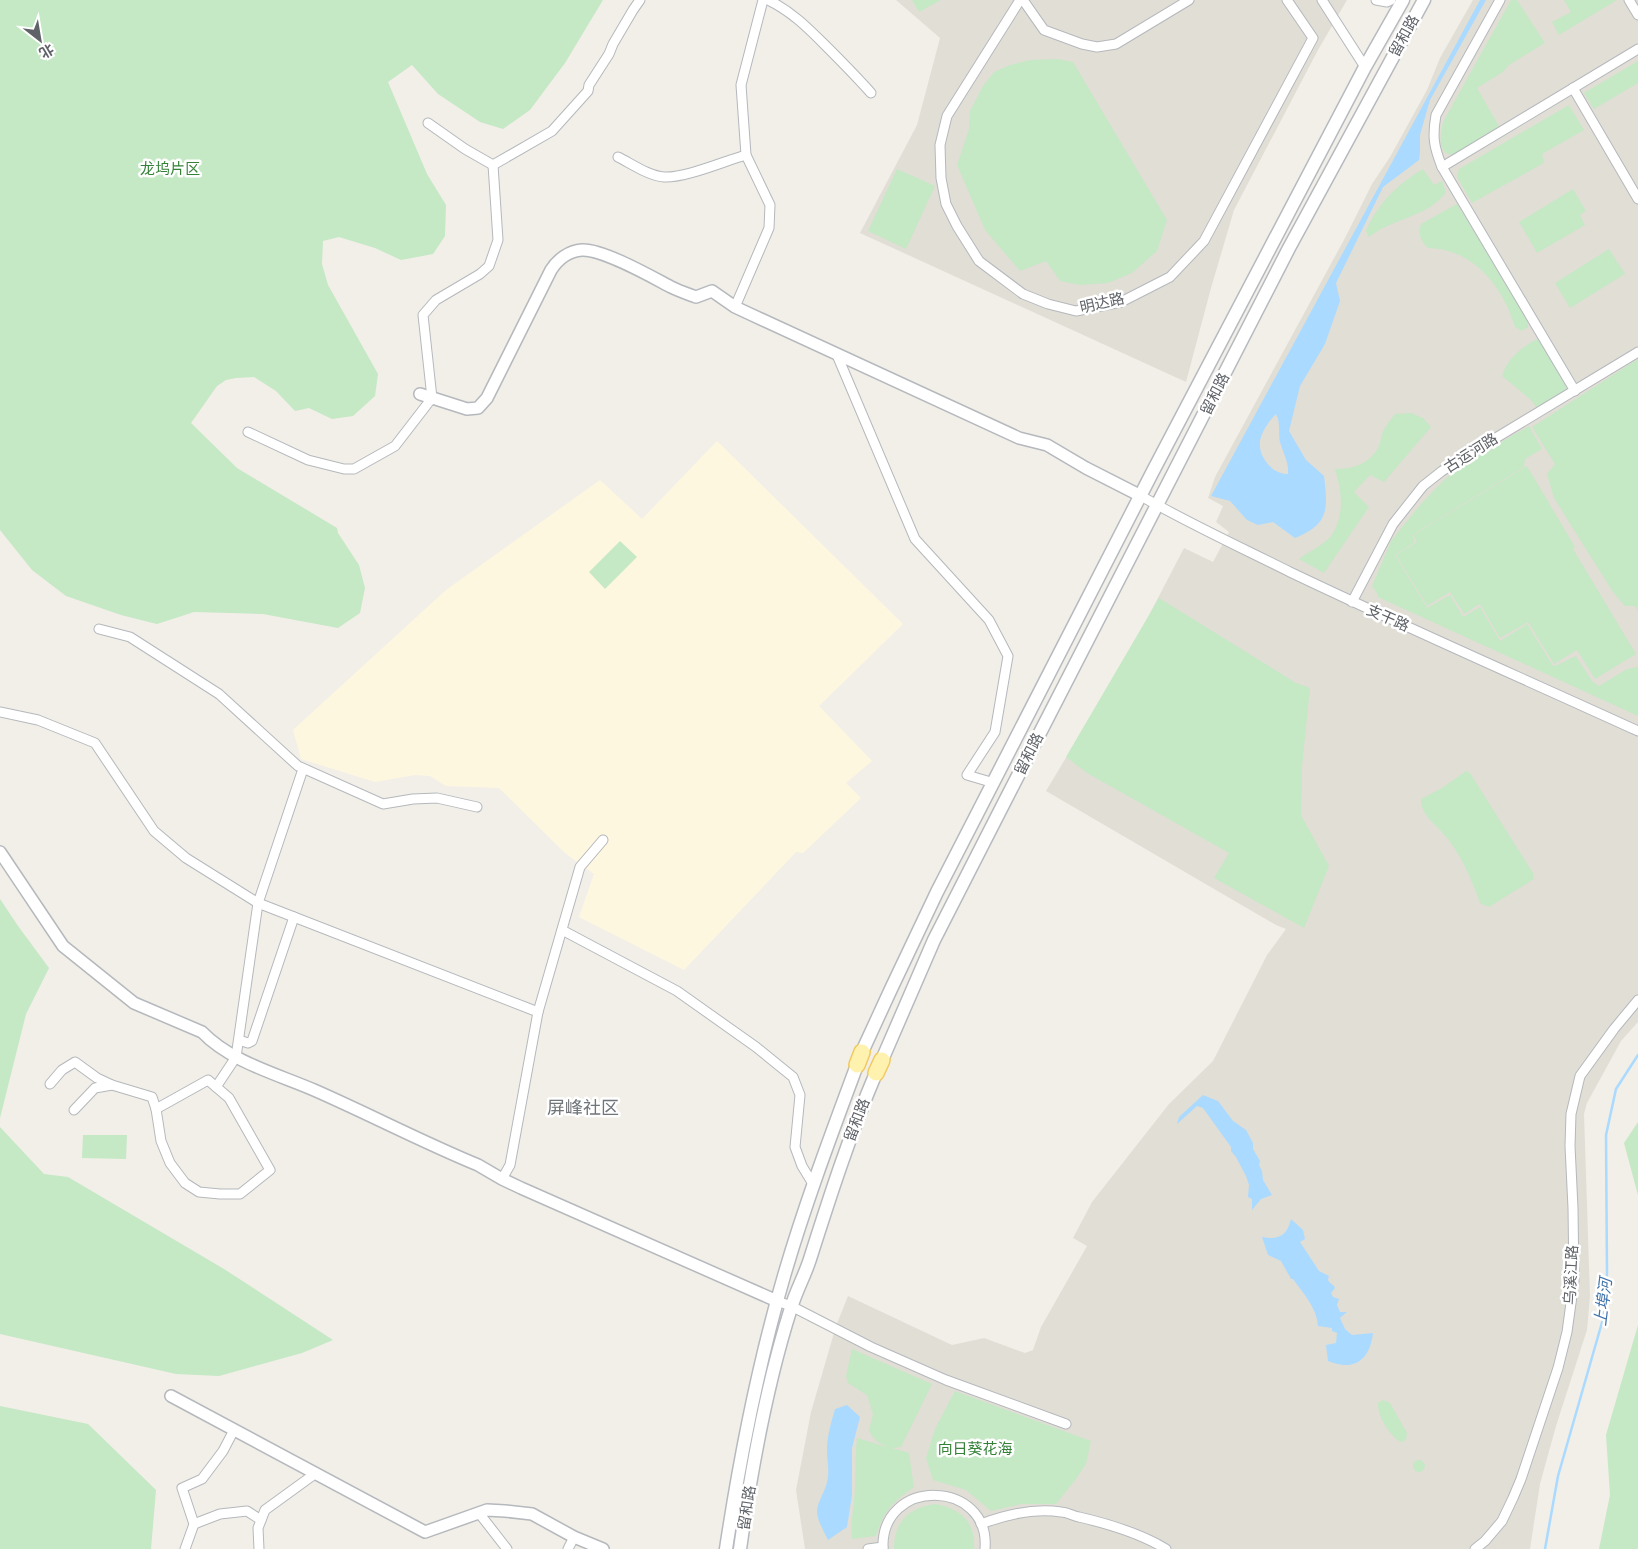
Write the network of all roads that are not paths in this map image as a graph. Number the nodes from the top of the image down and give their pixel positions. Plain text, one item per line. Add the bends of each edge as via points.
1 (640, 0) edge
2 (763, 0) edge
3 (768, 0) edge
4 (1021, 0) edge
5 (1189, 0) edge
6 (1288, 0) edge
7 (1322, 0) edge
8 (1376, 0) edge
9 (1391, 0) edge
10 (1403, 0) edge
11 (1424, 0) edge
12 (1500, 0) edge
13 (1629, 0) edge
14 (1638, 15) edge
15 (1638, 49) edge
16 (1365, 67) junction
17 (1574, 88) junction
18 (871, 93) dead end
19 (428, 123) dead end
20 (746, 155) junction
21 (618, 157) dead end
22 (493, 165) junction
23 (1442, 167) junction
24 (1638, 199) edge
25 (736, 307) junction
26 (1638, 352) edge
27 (837, 355) junction
28 (1575, 391) junction
29 (420, 394) dead end
30 (432, 398) junction
31 (248, 432) dead end
32 (1141, 496) junction
33 (1157, 505) junction
34 (1352, 602) junction
35 (98, 629) dead end
36 (0, 712) edge
37 (1638, 731) edge
38 (303, 769) junction
39 (994, 783) junction
40 (477, 807) dead end
41 (604, 840) dead end
42 (0, 852) edge
43 (258, 903) junction
44 (294, 917) junction
45 (562, 930) junction
46 (1638, 1000) edge
47 (538, 1012) junction
48 (239, 1040) junction
49 (236, 1057) junction
50 (50, 1084) dead end
51 (112, 1085) junction
52 (216, 1087) junction
53 (156, 1109) junction
54 (74, 1110) dead end
55 (502, 1180) junction
56 (813, 1184) junction
57 (777, 1301) junction
58 (791, 1306) junction
59 (171, 1396) dead end
60 (1066, 1424) dead end
61 (234, 1430) junction
62 (316, 1473) junction
63 (479, 1513) junction
64 (261, 1520) junction
65 (194, 1524) junction
66 (981, 1524) junction
67 (574, 1537) junction
68 (883, 1548) edge
69 (185, 1549) edge
70 (260, 1549) edge
71 (507, 1549) edge
72 (568, 1549) edge
73 (603, 1549) edge
74 (726, 1549) edge
75 (740, 1549) edge
76 (868, 1549) edge
77 (984, 1549) edge
78 (1166, 1549) edge
79 (1475, 1549) edge

1 - 22 street via 582,98 552,131
2 - 20 street via 741,85
3 - 18 street via 796,17
4 - 5 street via 1044,30 1097,47 1116,44
4 - 6 street, 明达路 via 947,116 940,145 941,178 946,204 956,226 979,261 1023,294 1076,311 1121,302 1170,277 1204,241 1312,38
7 - 16 street
8 - 9 street
10 - 16 main road, 留和路
11 - 33 main road, 留和路 via 1289,248
12 - 23 street via 1436,115 1433,133
13 - 14 street
15 - 17 street
16 - 32 main road, 留和路
17 - 23 street
17 - 24 street
19 - 22 street
20 - 21 street via 681,175 663,177
20 - 25 street via 770,205 769,228
22 - 30 street via 498,240 489,266 436,300 423,315
23 - 28 street
25 - 27 street
25 - 30 street via 712,291 696,297 628,264 583,250 572,253 558,259 551,270 483,403 478,408 467,409
26 - 28 street, 古运河路
27 - 32 street via 1018,438 1047,445
27 - 39 street via 915,539 989,620 1008,656 994,732 967,775
28 - 34 street, 古运河路 via 1471,452 1423,486 1383,539
29 - 30 street
30 - 31 street via 395,446 354,469 308,460
32 - 33 street, 支干路
32 - 39 main road, 留和路
33 - 34 street, 支干路
33 - 58 main road, 留和路 via 934,940 856,1120 803,1280
34 - 37 street, 支干路
35 - 38 street via 130,637 219,694
36 - 43 street via 38,720 95,743 154,831 186,858
38 - 40 street via 383,804 437,798
38 - 43 street
39 - 56 main road, 留和路 via 923,922 860,1058
41 - 45 street via 580,867
42 - 49 street via 64,946 134,1003 202,1032 210,1041
43 - 44 street
43 - 48 street
44 - 47 street
44 - 48 street via 252,1041
45 - 47 street
45 - 56 street via 677,991 793,1077 800,1095 795,1147
46 - 79 street, 乌溪江路 via 1580,1076 1570,1114 1574,1281 1567,1332 1516,1492 1502,1521
47 - 55 street via 510,1165
48 - 49 street
49 - 52 street
49 - 55 street via 478,1164
50 - 51 street via 62,1070 75,1062
51 - 53 street via 152,1097
51 - 54 street via 95,1088
52 - 53 street via 208,1080
52 - 53 street via 229,1098 270,1170 240,1194 199,1192 185,1183 170,1163 161,1141
55 - 57 street
56 - 57 main road, 留和路
57 - 58 street
57 - 74 main road, 留和路 via 745,1439
58 - 60 street via 871,1347 946,1380
58 - 75 main road, 留和路 via 761,1426
59 - 61 street
61 - 62 street
61 - 65 street via 202,1479 182,1488
62 - 63 street via 425,1532
62 - 64 street via 265,1510
63 - 67 street via 487,1510 532,1514
63 - 71 street
64 - 65 street via 247,1511 220,1514
64 - 70 street via 258,1528
65 - 69 street
66 - 68 street via 966,1505 955,1498 930,1494 918,1496 896,1511 884,1534
66 - 77 street
66 - 78 street via 1002,1516 1061,1512 1120,1528
67 - 72 street
67 - 73 street
68 - 76 street

